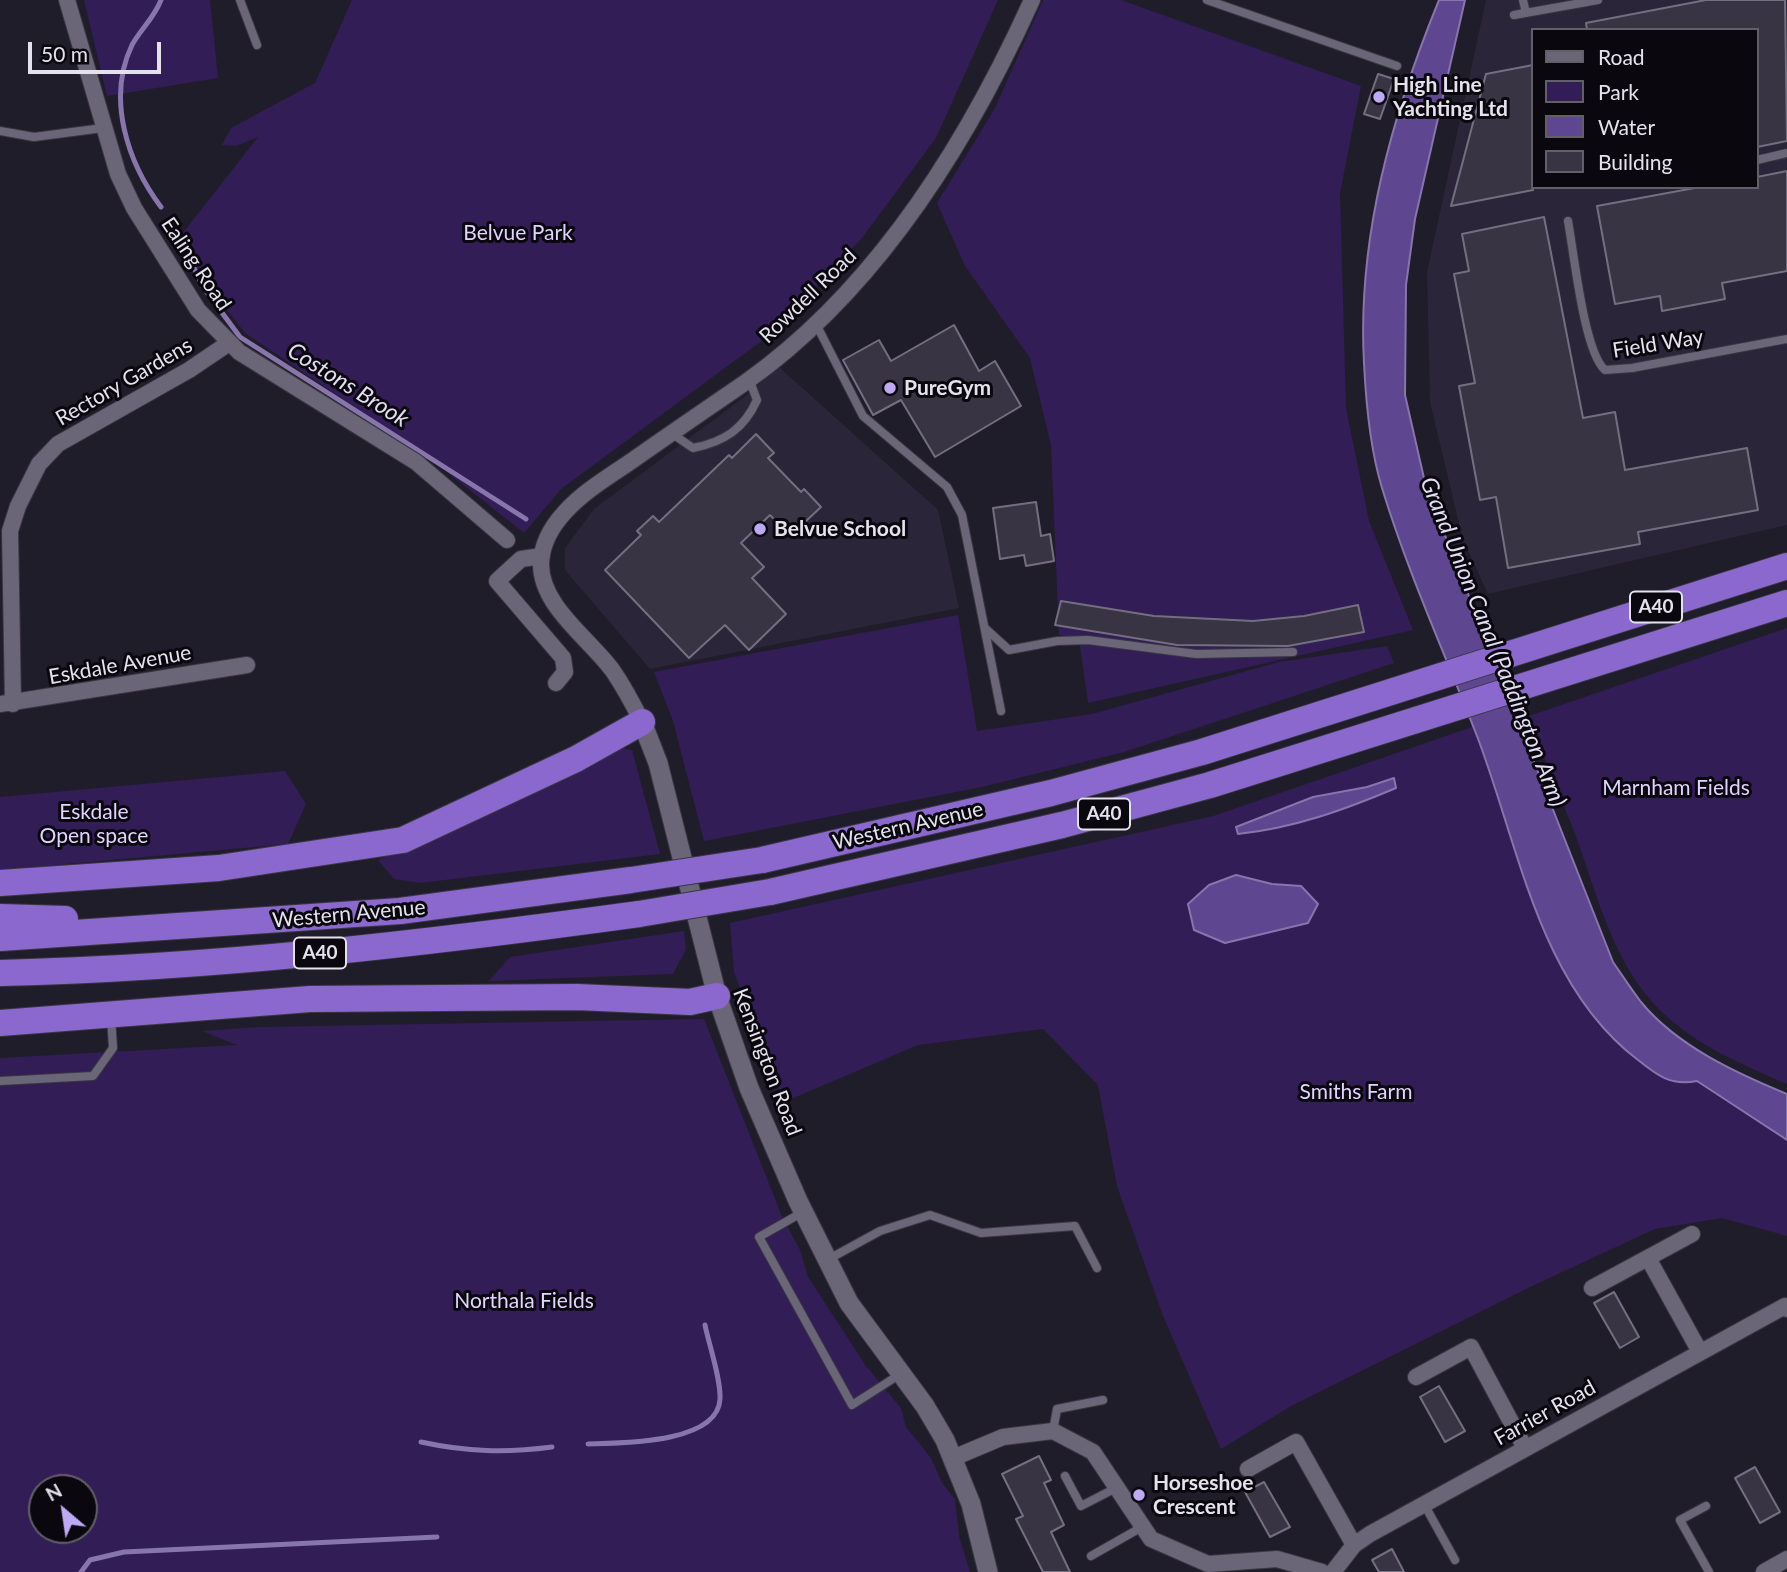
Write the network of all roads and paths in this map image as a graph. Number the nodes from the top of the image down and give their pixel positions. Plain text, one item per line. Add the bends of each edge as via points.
1 (67, 0) edge
2 (240, 0) edge
3 (1032, 0) edge
4 (1207, 0) edge
5 (1523, 0) edge
6 (1598, 0) edge
7 (1526, 13) junction
8 (1514, 15) dead end
9 (257, 45) dead end
10 (1397, 66) dead end
11 (103, 128) junction
12 (0, 131) edge
13 (1787, 153) edge
14 (1759, 160) edge
15 (1568, 221) dead end
16 (816, 324) junction
17 (1787, 339) edge
18 (229, 343) junction
19 (749, 379) junction
20 (671, 433) junction
21 (507, 540) dead end
22 (542, 556) junction
23 (1787, 566) edge
24 (1787, 603) edge
25 (986, 629) junction
26 (1293, 652) dead end
27 (247, 665) dead end
28 (556, 683) dead end
29 (7, 704) edge
30 (1000, 711) dead end
31 (642, 722) junction
32 (0, 883) edge
33 (0, 917) edge
34 (251, 923) junction
35 (0, 938) edge
36 (111, 970) junction
37 (0, 973) edge
38 (0, 983) edge
39 (717, 996) junction
40 (111, 1014) junction
41 (0, 1023) edge
42 (0, 1081) edge
43 (804, 1212) junction
44 (1692, 1234) dead end
45 (1648, 1258) junction
46 (827, 1260) junction
47 (1097, 1268) dead end
48 (1592, 1288) dead end
49 (1787, 1309) edge
50 (1700, 1352) junction
51 (902, 1373) junction
52 (1416, 1377) dead end
53 (1103, 1400) dead end
54 (1053, 1431) junction
55 (1525, 1448) junction
56 (953, 1458) junction
57 (1248, 1469) dead end
58 (1065, 1476) dead end
59 (1116, 1488) junction
60 (1424, 1504) junction
61 (1706, 1506) dead end
62 (1142, 1527) junction
63 (1354, 1545) junction
64 (1091, 1556) dead end
65 (1787, 1559) edge
66 (1455, 1560) dead end
67 (988, 1572) edge
68 (1322, 1572) edge
69 (1332, 1572) edge
70 (1709, 1572) edge
71 (1764, 1572) edge

1 - 11 street, Ealing Road
2 - 9 lane
3 - 16 street, Rowdell Road via 1004,61 937,175 882,253
4 - 10 lane
5 - 7 lane
6 - 7 lane
7 - 8 lane
11 - 12 lane via 34,137
11 - 18 street, Ealing Road via 134,208 198,310
13 - 14 lane
15 - 17 lane, Field Way via 1589,336 1597,363 1605,370
16 - 19 street, Rowdell Road
16 - 25 lane via 863,416 947,488 957,503
18 - 21 street, Ealing Road via 416,463
18 - 29 street, Rectory Gardens via 58,444 39,464 10,531
19 - 20 street, Rowdell Road
19 - 20 lane via 757,400 748,420 715,443 694,448
20 - 22 street, Rowdell Road via 566,511 547,537
22 - 28 street via 521,559 497,581 563,658 565,672
22 - 31 street, Kensington Road via 542,577 551,598 612,670
23 - 34 highway, Western Avenue / A40, bridge via 1202,752 1051,793 762,860 401,911
24 - 36 highway, Western Avenue / A40, bridge via 1210,785 1062,825 770,892 404,946
25 - 26 lane via 1009,650 1088,640 1196,654
25 - 30 lane
27 - 29 street, Eskdale Avenue
31 - 32 highway via 576,759 403,839 219,868
31 - 39 street, Kensington Road via 658,763
33 - 34 highway, A40
34 - 35 highway, Western Avenue / A40
36 - 37 highway, Western Avenue / A40
36 - 38 highway, A40
39 - 40 highway via 690,1002 577,997 310,999
39 - 43 street, Kensington Road via 749,1088
40 - 41 highway
40 - 42 lane via 113,1048 93,1076
43 - 46 street, Kensington Road
43 - 51 lane via 759,1237 852,1405
44 - 45 street
45 - 48 street
45 - 50 street
46 - 47 lane via 880,1231 930,1215 981,1233 1075,1226
46 - 51 street, Kensington Road via 856,1314
49 - 50 street, Farrier Road via 1785,1306
50 - 55 street, Farrier Road
51 - 56 street, Kensington Road
52 - 55 street via 1471,1347
53 - 54 lane via 1057,1409
54 - 56 street via 1003,1437
54 - 59 street via 1093,1451
55 - 60 street, Farrier Road
56 - 67 street, Kensington Road via 971,1504
57 - 63 street via 1296,1442
58 - 59 lane via 1081,1506
59 - 62 street
60 - 63 street, Farrier Road
60 - 66 lane
61 - 70 lane via 1680,1520
62 - 64 lane
62 - 68 street via 1151,1539 1208,1564 1277,1559
63 - 69 street, Farrier Road
65 - 71 street

